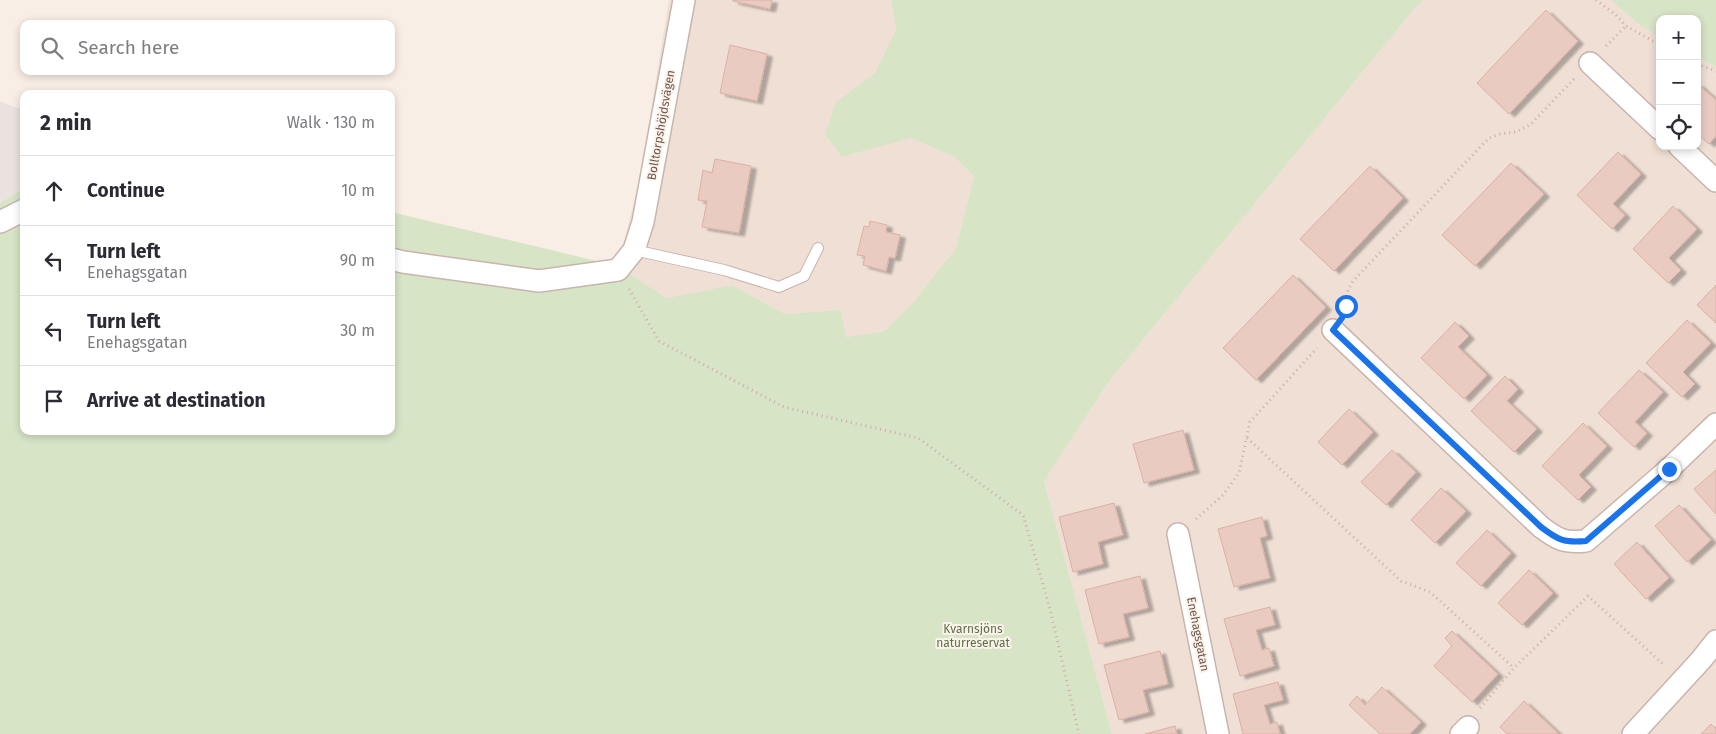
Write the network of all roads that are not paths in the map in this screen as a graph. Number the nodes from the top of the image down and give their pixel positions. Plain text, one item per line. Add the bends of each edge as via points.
1 (684, 0) edge
2 (1590, 63) road end
3 (1656, 125) edge
4 (1682, 150) edge
5 (1716, 182) edge
6 (20, 212) edge
7 (0, 222) edge
8 (818, 248) dead end
9 (634, 250) junction
10 (395, 260) edge
11 (1333, 330) road end
12 (1716, 424) edge
13 (1178, 534) road end
14 (1716, 641) edge
15 (1709, 667) edge
16 (1218, 734) edge
17 (1633, 734) edge

1 - 9 street, Bolltorpshöjdsvägen via 643,222
2 - 3 street
4 - 5 street
6 - 7 street
8 - 9 lane via 804,276 779,287 724,270
9 - 10 street, Bolltorpshöjdsvägen via 618,270 539,281
11 - 12 street via 1557,539 1586,541
13 - 16 street, Enehagsgatan
14 - 15 street
15 - 17 street via 1681,680

